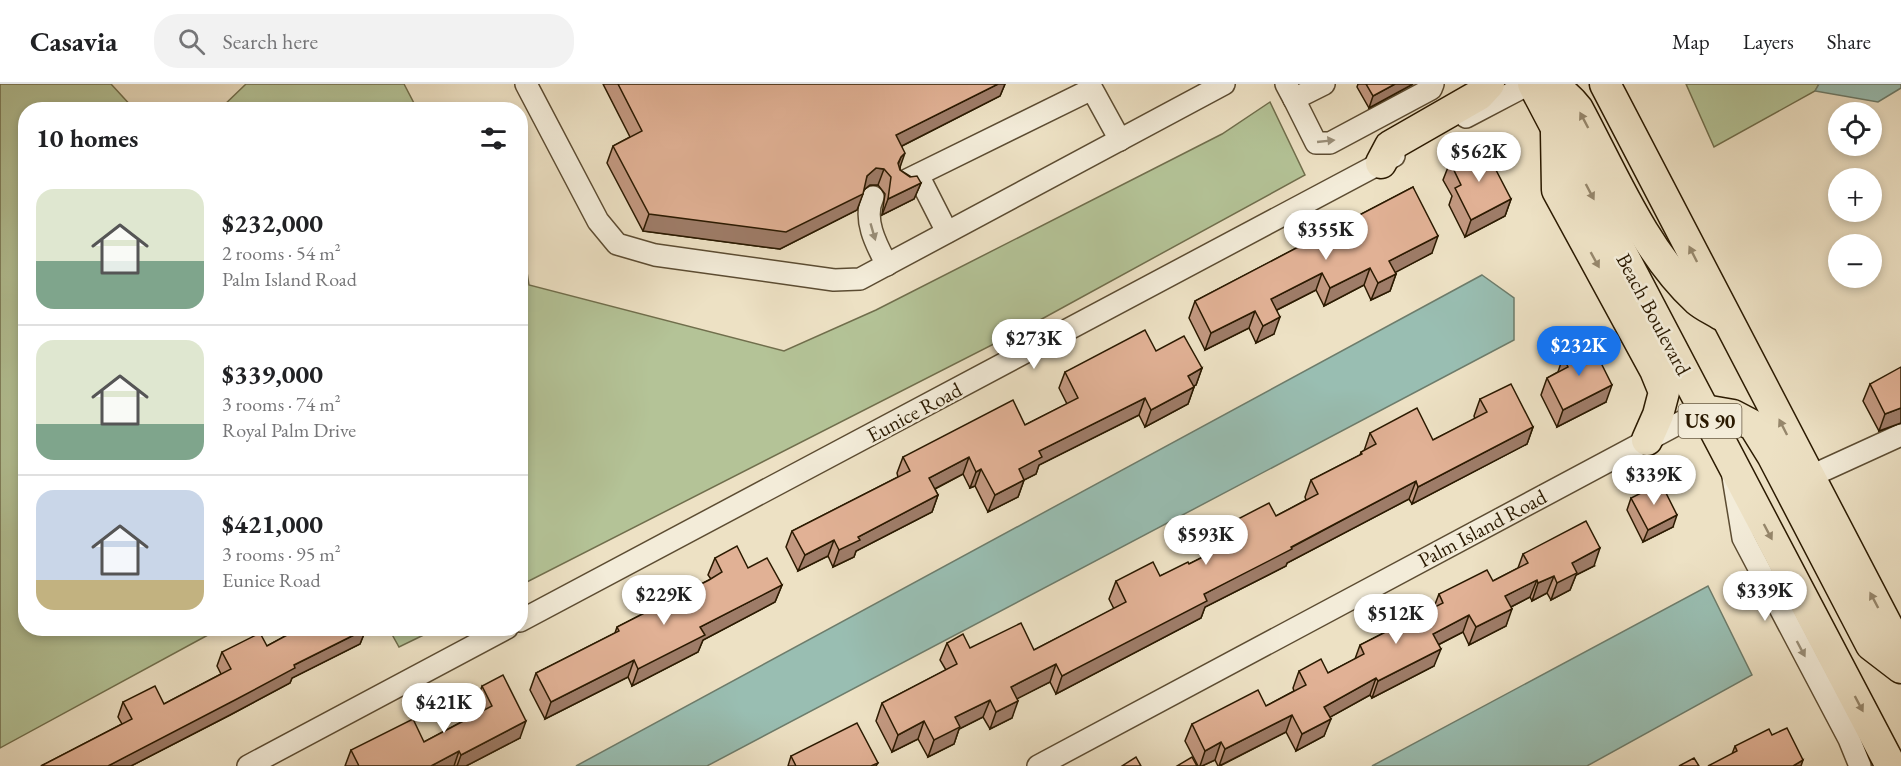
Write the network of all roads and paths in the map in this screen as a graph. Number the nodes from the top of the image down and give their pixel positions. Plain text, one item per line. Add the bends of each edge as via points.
1 (526, 84) edge
2 (1224, 84) edge
3 (1324, 84) edge
4 (1433, 84) edge
5 (1489, 84) edge
6 (1529, 84) edge
7 (1533, 84) edge
8 (1540, 84) edge
9 (1605, 84) edge
10 (1290, 92) edge
11 (1556, 127) junction
12 (1120, 140) junction
13 (1381, 163) junction
14 (873, 197) dead end
15 (947, 232) junction
16 (886, 265) junction
17 (1726, 318) junction
18 (1704, 410) junction
19 (1901, 435) edge
20 (1647, 440) junction
21 (1730, 459) junction
22 (1809, 477) junction
23 (528, 617) edge
24 (492, 636) edge
25 (1901, 652) edge
26 (1901, 668) edge
27 (248, 766) edge
28 (1038, 766) edge
29 (1860, 766) edge
30 (1891, 766) edge

1 - 16 street via 598,221 617,244 655,255 834,280 860,279
2 - 12 street
3 - 10 street
10 -> 4 street via 1316,143 1330,143 1431,89
5 - 13 highway via 1479,95 1390,146
6 - 13 street, Eunice Road
7 - 11 highway, Beach Boulevard / US 90
17 -> 8 highway via 1699,302 1650,244 1568,96 1555,87
17 -> 9 highway, US 90
11 -> 18 highway, Beach Boulevard / US 90
11 -> 20 highway via 1557,190 1664,392
12 - 15 street
12 - 15 street via 1092,88 912,178
13 - 23 street, Eunice Road
14 -> 16 street via 869,206 871,228
15 - 16 street
22 -> 17 highway, US 90
18 - 20 street, Palm Island Road
18 - 21 highway, Beach Boulevard / US 90
18 - 26 highway via 1733,415 1754,426 1871,645
19 - 22 street
20 - 28 street, Palm Island Road
21 -> 29 street via 1743,538
21 -> 30 highway, Beach Boulevard / US 90
25 -> 22 highway, US 90
24 - 27 street

